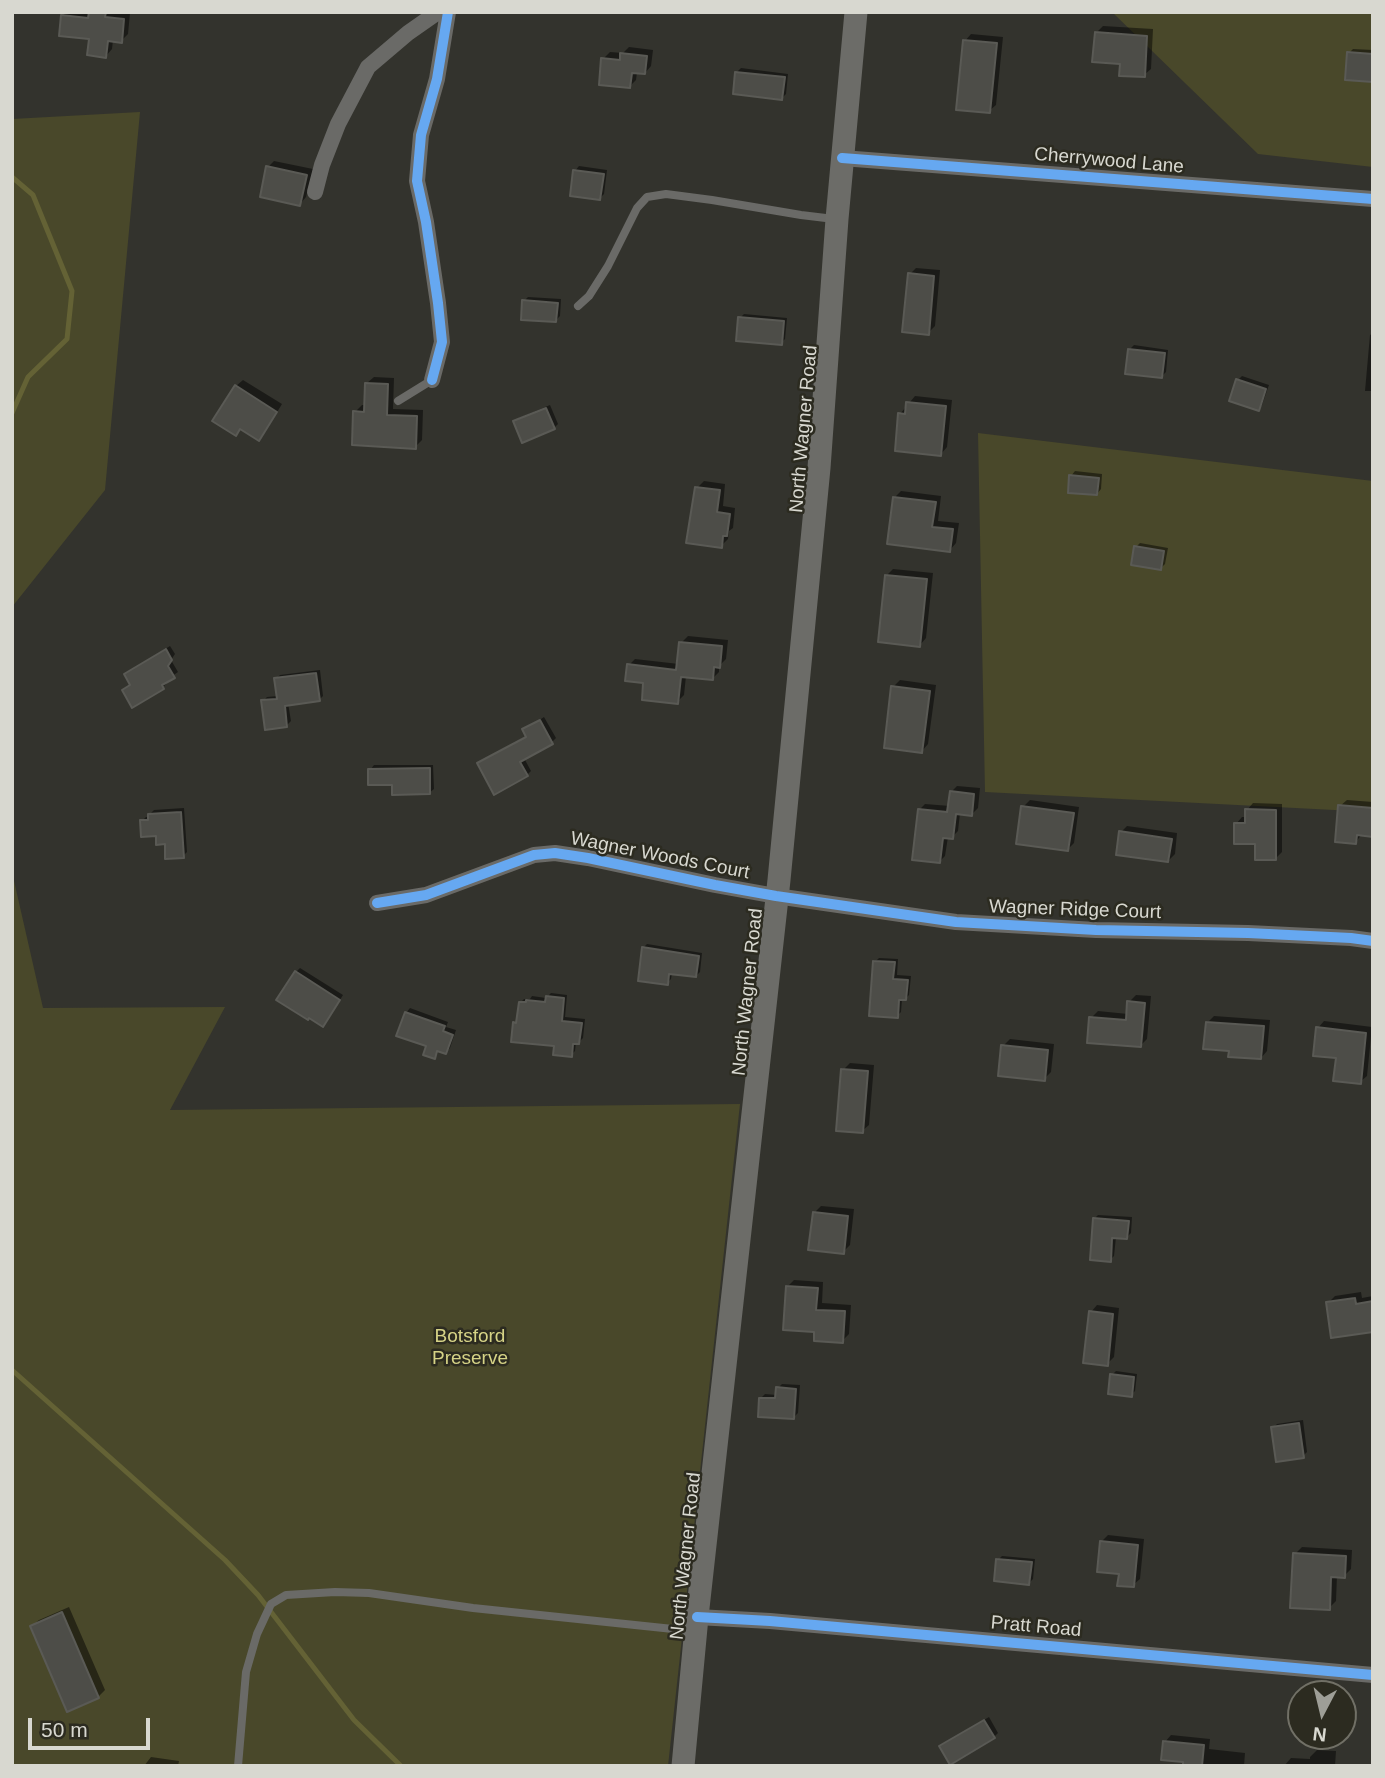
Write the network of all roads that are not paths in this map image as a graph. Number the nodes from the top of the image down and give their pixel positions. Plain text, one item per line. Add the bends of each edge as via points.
1 (438, 12) edge
2 (448, 12) edge
3 (856, 12) edge
4 (842, 158) junction
5 (315, 192) dead end
6 (1373, 200) edge
7 (837, 219) junction
8 (578, 306) dead end
9 (432, 380) joint
10 (398, 401) dead end
11 (776, 896) junction
12 (377, 903) dead end
13 (1373, 941) edge
14 (696, 1624) junction
15 (1373, 1675) edge
16 (238, 1766) edge
17 (683, 1766) edge

1 - 5 street via 368,67 338,124
2 - 9 street via 437,79 421,135 417,181 442,342
3 - 4 main road, North Wagner Road
4 - 6 street, Cherrywood Lane
4 - 7 main road, North Wagner Road
7 - 8 lane via 666,194 647,197 608,266
7 - 11 main road, North Wagner Road via 819,468
9 - 10 lane
11 - 12 street, Wagner Woods Court via 555,853 534,855 426,895
11 - 13 street, Wagner Ridge Court via 956,922
11 - 14 main road, North Wagner Road
14 - 15 street, Pratt Road via 770,1621
14 - 16 lane via 498,1611 369,1593 286,1595 271,1604 246,1672
14 - 17 main road, North Wagner Road

